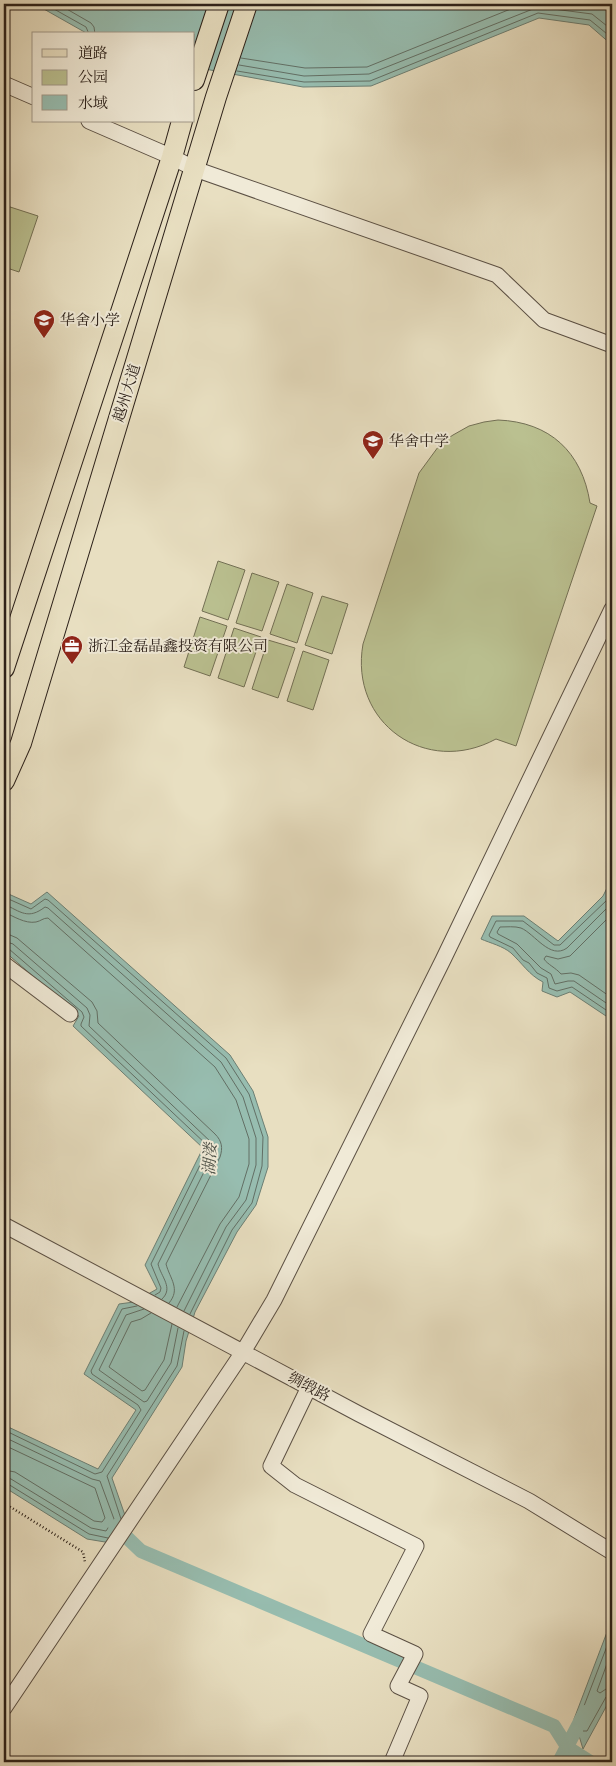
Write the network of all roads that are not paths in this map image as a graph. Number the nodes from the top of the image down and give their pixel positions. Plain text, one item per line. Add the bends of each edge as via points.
1 (219, 4) edge
2 (247, 4) edge
3 (195, 77) edge
4 (4, 84) edge
5 (32, 96) edge
6 (91, 122) edge
7 (182, 122) edge
8 (172, 157) junction
9 (195, 170) junction
10 (612, 345) edge
11 (612, 610) edge
12 (4, 668) edge
13 (4, 781) edge
14 (4, 964) edge
15 (70, 1014) dead end
16 (4, 1225) edge
17 (243, 1352) junction
18 (309, 1387) junction
19 (612, 1552) edge
20 (4, 1708) edge
21 (392, 1762) edge

1 - 3 main road
2 - 9 main road, 越州大道
4 - 5 street
6 - 8 street
7 - 8 main road, 越州大道
8 - 9 street
8 - 12 main road, 越州大道
9 - 10 street via 497,275 544,320
9 - 13 main road, 越州大道 via 21,743
11 - 17 street via 274,1300
14 - 15 street
16 - 17 street, 绸缎路
17 - 18 street, 绸缎路
17 - 20 street
18 - 19 street, 绸缎路 via 529,1501
18 - 21 street via 270,1466 295,1485 416,1546 371,1634 415,1654 398,1686 420,1696

